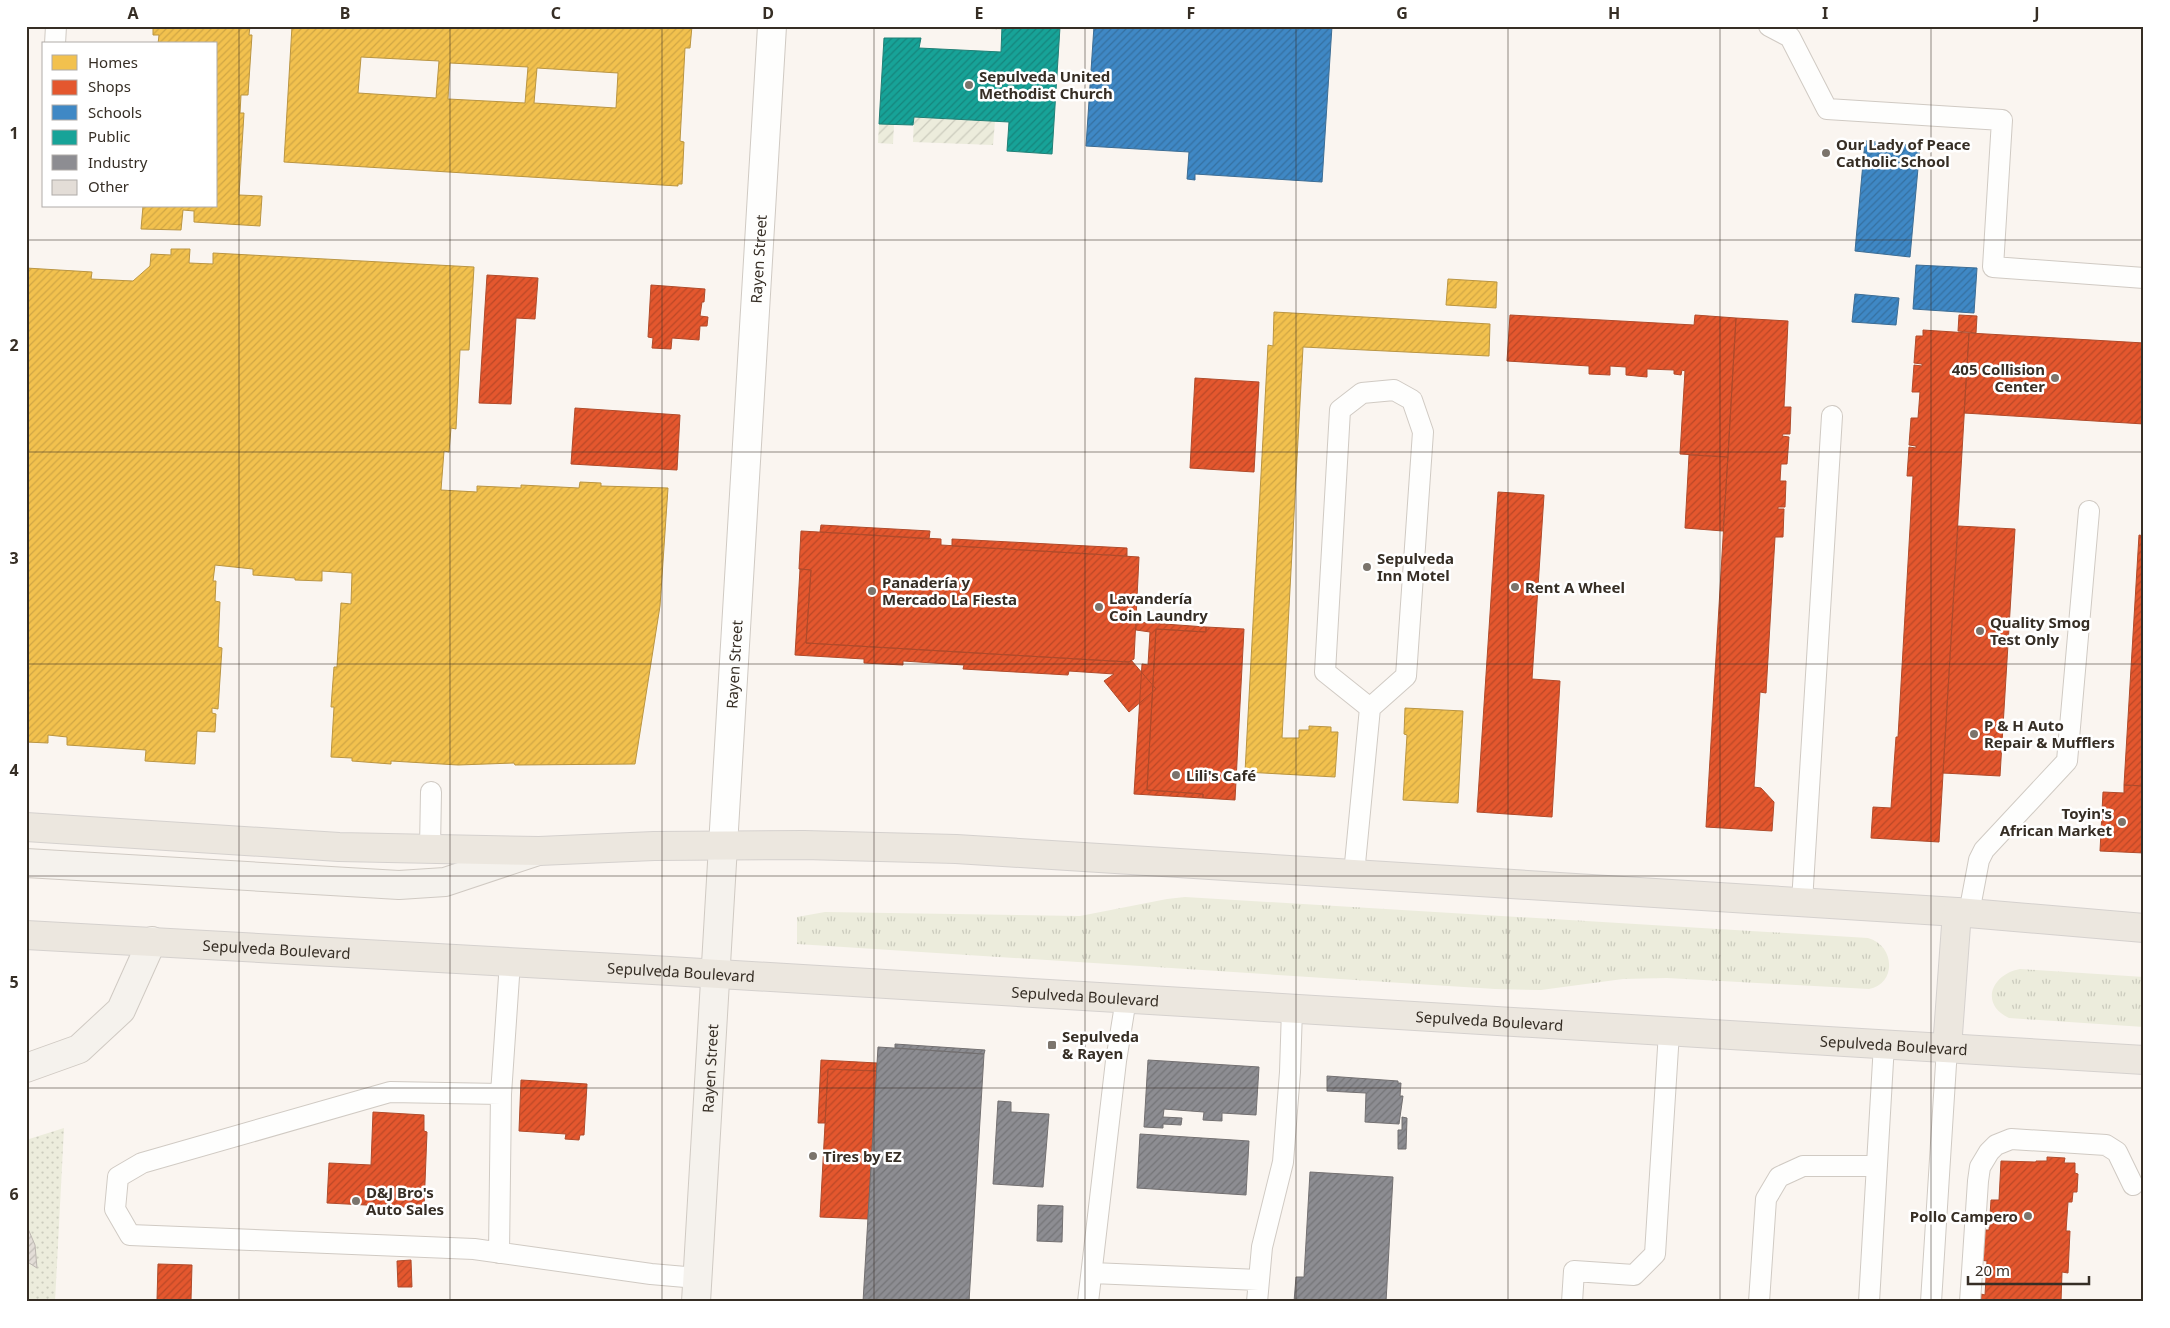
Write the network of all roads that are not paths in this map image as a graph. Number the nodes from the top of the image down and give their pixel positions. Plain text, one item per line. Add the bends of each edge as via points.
1 (56, 26) edge
2 (772, 26) edge
3 (1769, 26) edge
4 (55, 42) edge
5 (2144, 278) edge
6 (1832, 416) dead end
7 (2089, 512) dead end
8 (1370, 708) junction
9 (431, 792) dead end
10 (26, 827) edge
11 (724, 846) junction
12 (430, 848) junction
13 (540, 851) junction
14 (26, 863) edge
15 (1354, 874) junction
16 (1802, 902) junction
17 (1963, 912) junction
18 (2144, 928) edge
19 (26, 935) edge
20 (152, 941) junction
21 (510, 962) junction
22 (716, 974) junction
23 (1126, 999) junction
24 (1292, 1009) junction
25 (1669, 1032) junction
26 (1884, 1044) junction
27 (1947, 1048) junction
28 (2144, 1060) edge
29 (26, 1068) edge
30 (501, 1094) junction
31 (1877, 1166) junction
32 (2133, 1185) dead end
33 (499, 1253) junction
34 (1092, 1273) junction
35 (1259, 1280) junction
36 (697, 1290) edge
37 (1088, 1302) edge
38 (1257, 1302) edge
39 (1572, 1302) edge
40 (1759, 1302) edge
41 (1869, 1302) edge
42 (1931, 1302) edge
43 (1970, 1302) edge

1 - 4 lane
2 - 11 street, Rayen Street
3 - 5 lane via 1790,37 1827,109 2002,120 1993,267
6 - 16 lane
7 - 17 lane via 2067,762 1984,850
8 - 8 lane via 1406,676 1423,432 1412,400 1394,390 1362,393 1340,410 1324,672
8 - 15 lane
9 - 12 lane
10 - 12 main road via 339,847
11 - 13 main road
11 - 15 main road via 956,848
11 - 22 street, Rayen Street
12 - 13 main road
13 - 14 street via 454,880 428,885
15 - 16 main road
16 - 17 main road
17 - 18 main road
17 - 27 main road
19 - 20 main road, Sepulveda Boulevard
20 - 21 main road, Sepulveda Boulevard
20 - 29 street via 121,1010 79,1049
21 - 22 main road, Sepulveda Boulevard
21 - 30 lane
22 - 23 main road, Sepulveda Boulevard
22 - 36 street, Rayen Street
23 - 24 main road, Sepulveda Boulevard
23 - 34 lane
24 - 25 main road, Sepulveda Boulevard
24 - 35 lane via 1283,1162 1262,1247
25 - 26 main road, Sepulveda Boulevard
25 - 39 lane via 1655,1254 1634,1275 1574,1271
26 - 27 main road, Sepulveda Boulevard
26 - 31 lane
27 - 28 main road, Sepulveda Boulevard
27 - 42 lane
30 - 33 lane
30 - 33 lane via 390,1092 142,1163 118,1177 115,1209 130,1235 474,1249
31 - 40 lane via 1803,1166 1779,1177 1766,1199
31 - 41 lane
32 - 43 lane via 2117,1152 2106,1145 2016,1139 1996,1145 1984,1158 1978,1180
33 - 36 lane via 651,1274
34 - 35 lane
34 - 37 lane
35 - 38 lane

